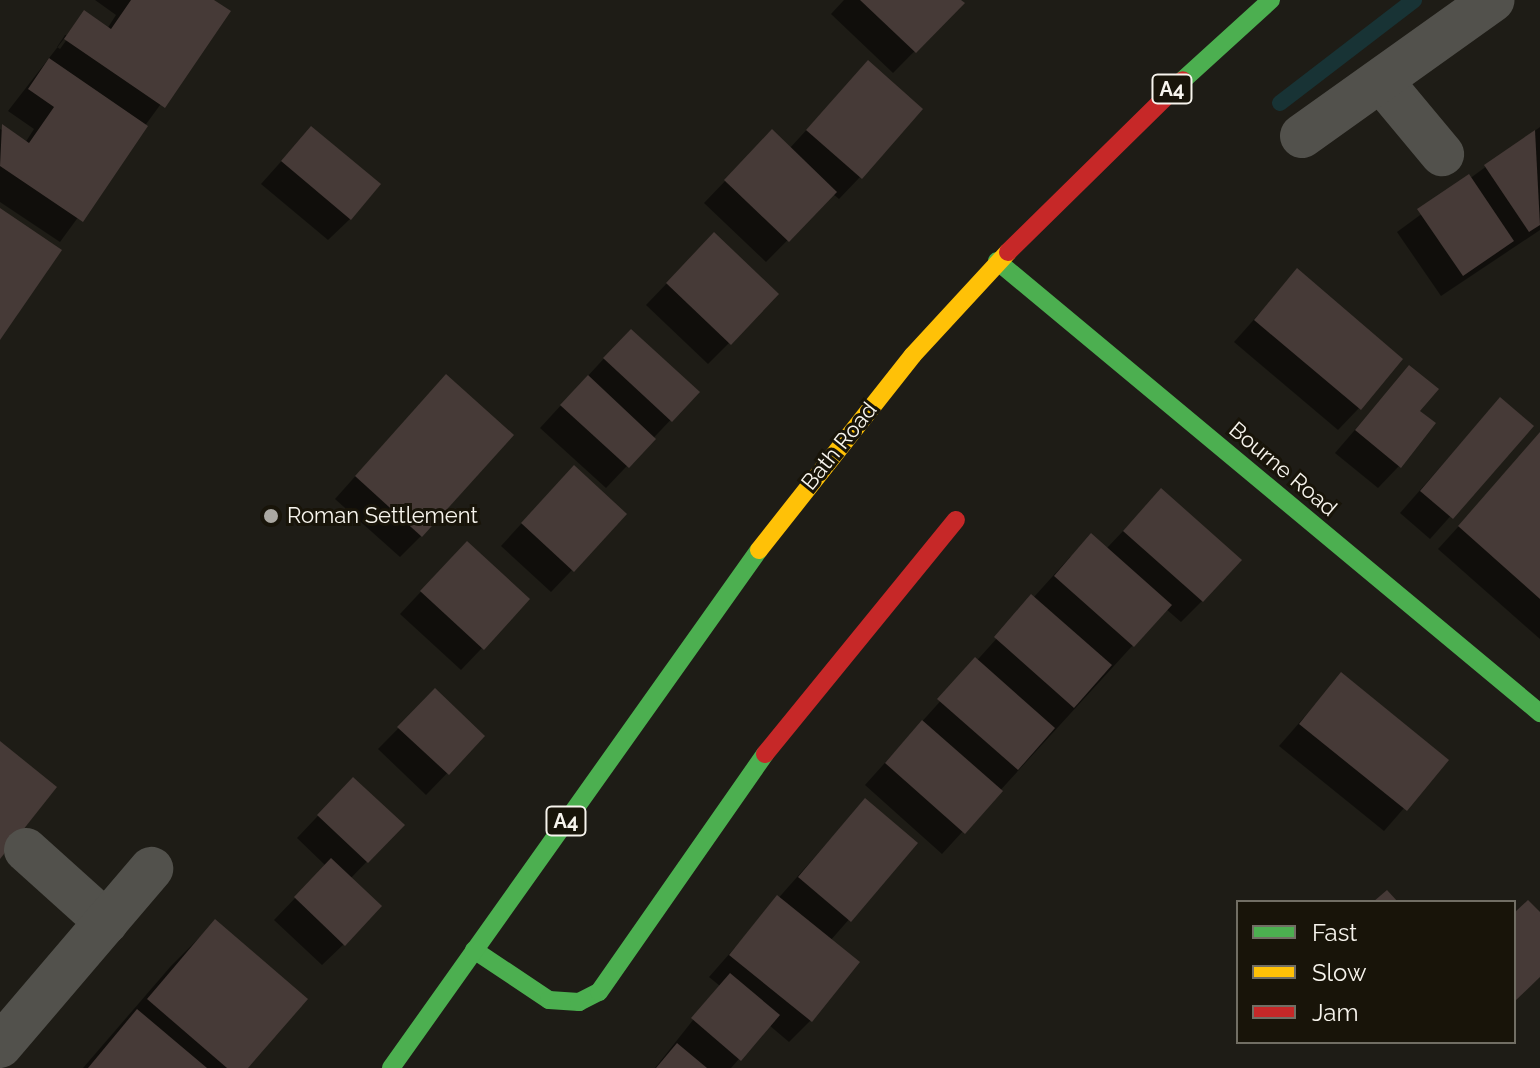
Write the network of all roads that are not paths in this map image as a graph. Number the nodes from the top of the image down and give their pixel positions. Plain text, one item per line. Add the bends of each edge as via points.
1 (1271, 0) edge
2 (1493, 0) edge
3 (1382, 82) junction
4 (1302, 136) dead end
5 (1442, 154) dead end
6 (997, 261) junction
7 (956, 520) dead end
8 (1540, 713) edge
9 (26, 850) dead end
10 (151, 869) dead end
11 (106, 922) junction
12 (474, 950) junction
13 (0, 1046) edge
14 (391, 1068) edge

1 - 6 street, Bath Road / A4 via 1073,180
2 - 3 street
3 - 4 street
3 - 5 street
6 - 8 street, Bourne Road
6 - 12 street, Bath Road / A4 via 794,500
7 - 12 street via 769,749 599,992 579,1002 549,1000
9 - 11 street
10 - 11 street
11 - 13 street
12 - 14 street, Bath Road / A4

